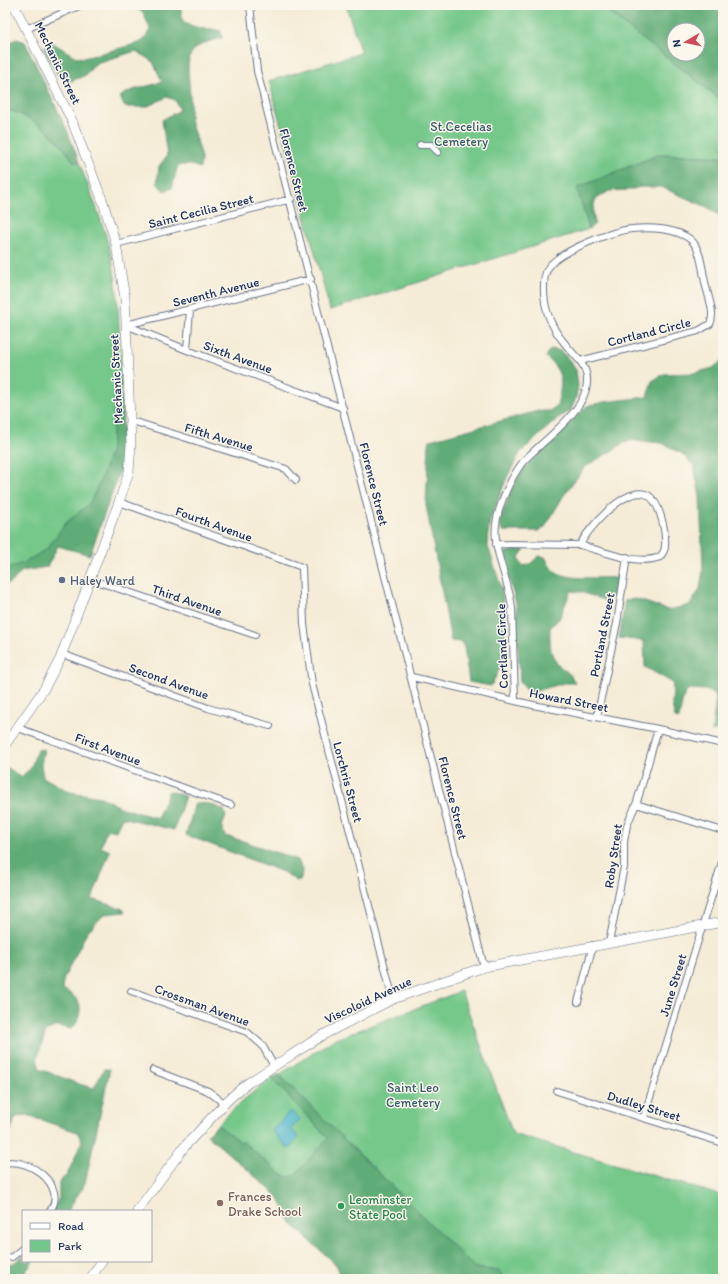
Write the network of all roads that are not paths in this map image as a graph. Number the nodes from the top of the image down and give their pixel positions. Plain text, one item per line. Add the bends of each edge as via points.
1 (14, 5) edge
2 (81, 5) edge
3 (250, 5) edge
4 (26, 29) junction
5 (420, 145) dead end
6 (438, 152) dead end
7 (290, 199) junction
8 (116, 244) junction
9 (311, 279) junction
10 (190, 310) junction
11 (126, 325) junction
12 (186, 350) junction
13 (580, 361) junction
14 (343, 408) junction
15 (132, 421) junction
16 (296, 480) dead end
17 (119, 502) junction
18 (496, 544) junction
19 (580, 545) junction
20 (627, 557) junction
21 (302, 567) joint
22 (90, 579) junction
23 (255, 635) dead end
24 (62, 654) junction
25 (412, 676) junction
26 (515, 700) junction
27 (597, 717) junction
28 (270, 726) dead end
29 (18, 728) junction
30 (658, 729) junction
31 (723, 744) edge
32 (5, 745) edge
33 (231, 804) dead end
34 (636, 804) junction
35 (723, 831) edge
36 (723, 859) edge
37 (723, 922) edge
38 (703, 926) junction
39 (609, 943) junction
40 (593, 945) junction
41 (484, 967) junction
42 (131, 991) dead end
43 (392, 999) junction
44 (578, 1002) dead end
45 (274, 1066) junction
46 (153, 1070) dead end
47 (557, 1091) dead end
48 (225, 1104) junction
49 (644, 1117) junction
50 (723, 1142) edge
51 (5, 1163) edge
52 (50, 1210) edge
53 (138, 1210) edge
54 (22, 1249) edge
55 (5, 1258) edge
56 (101, 1262) edge
57 (90, 1279) edge

1 - 4 main road, Mechanic Street
2 - 4 street
3 - 7 street, Florence Street via 258,72
4 - 8 main road, Mechanic Street via 72,121
5 - 6 street via 431,145
7 - 8 street, Saint Cecilia Street
7 - 9 street, Florence Street
8 - 11 main road, Mechanic Street via 125,298
9 - 10 street, Seventh Avenue
9 - 14 street, Florence Street
10 - 11 street, Seventh Avenue
10 - 12 street
11 - 12 street, Sixth Avenue
11 - 15 main road, Mechanic Street
12 - 14 street, Sixth Avenue
13 - 13 street, Cortland Circle via 698,331 710,324 712,313 698,251 691,241 670,232 646,228 631,229 616,232 566,253 550,265 544,284 548,318
13 - 18 street, Cortland Circle via 585,367 586,386 580,405 518,469 497,517
14 - 25 street, Florence Street
15 - 16 street, Fifth Avenue via 286,469
15 - 17 main road, Mechanic Street via 131,460
17 - 21 street, Fourth Avenue
17 - 22 main road, Mechanic Street
18 - 19 street
18 - 26 street, Cortland Circle via 510,595 513,619
19 - 20 street
19 - 20 street via 585,534 611,508 633,494 644,494 654,500 659,511 665,551 654,560
20 - 27 street, Portland Street via 617,623
21 - 43 street, Lorchris Street via 304,624 312,684
22 - 23 street, Third Avenue
22 - 24 main road, Mechanic Street
24 - 28 street, Second Avenue via 208,708
24 - 29 main road, Mechanic Street via 44,689
25 - 26 street, Howard Street
25 - 41 street, Florence Street
26 - 27 street, Howard Street
27 - 30 street, Howard Street
29 - 32 main road, Mechanic Street
29 - 33 street, First Avenue
30 - 31 street, Howard Street
30 - 34 street, Roby Street
34 - 35 street
34 - 39 street, Roby Street via 627,825 624,867
36 - 38 street, June Street
37 - 38 main road, Viscoloid Avenue
38 - 39 main road, Viscoloid Avenue
38 - 49 street, June Street
39 - 40 main road, Viscoloid Avenue
40 - 41 main road, Viscoloid Avenue
40 - 44 street
41 - 43 main road, Viscoloid Avenue
42 - 45 street, Crossman Avenue via 247,1032 262,1045
43 - 45 main road, Viscoloid Avenue via 321,1036
45 - 48 main road, Viscoloid Avenue via 245,1085
46 - 48 street via 208,1091
47 - 49 street, Dudley Street
48 - 53 main road, Viscoloid Avenue via 185,1146
49 - 50 street, Dudley Street
51 - 52 street via 28,1164 40,1172 54,1192 55,1200
54 - 55 street via 12,1257
56 - 57 main road

